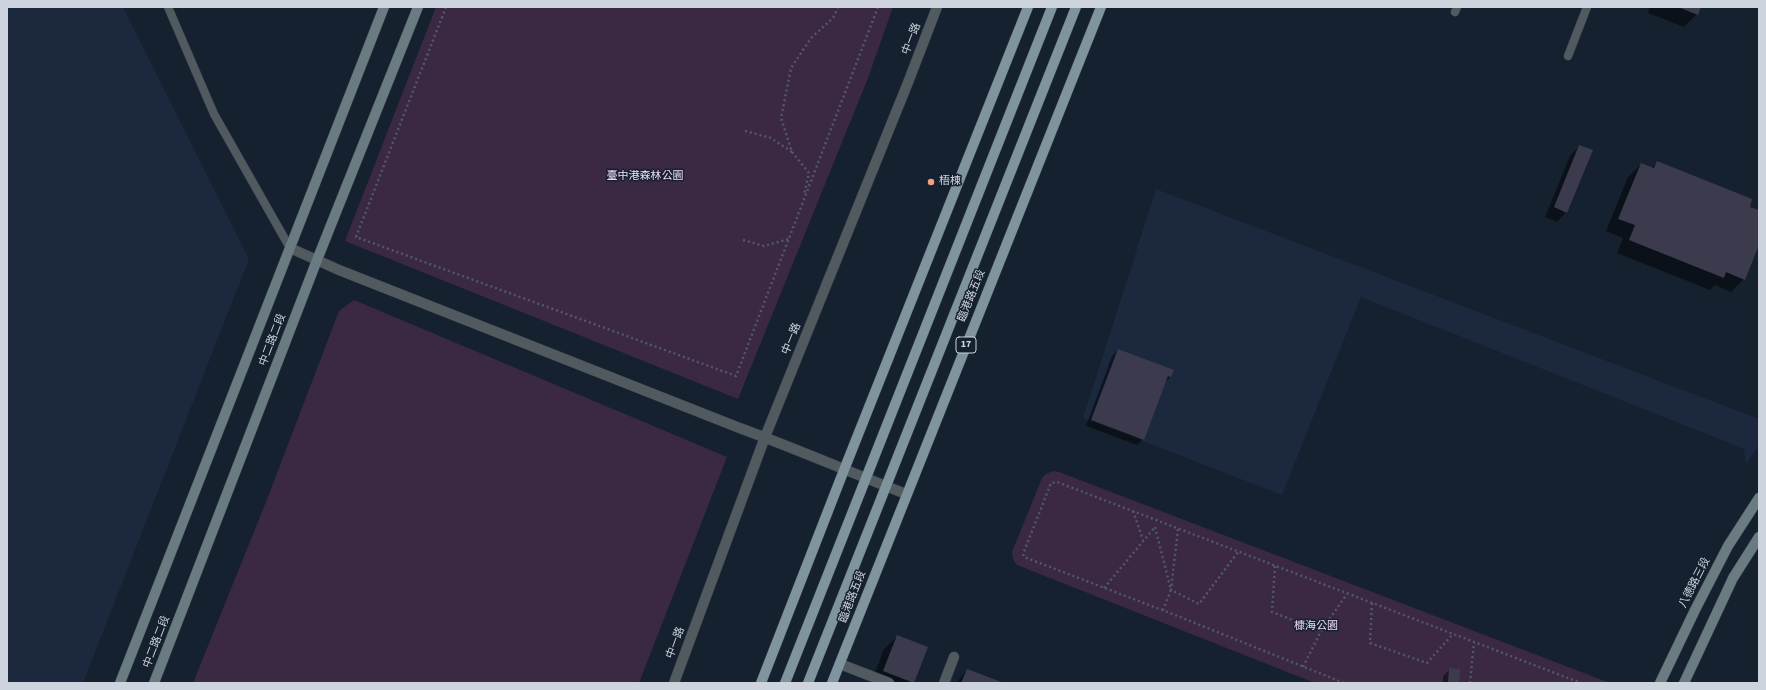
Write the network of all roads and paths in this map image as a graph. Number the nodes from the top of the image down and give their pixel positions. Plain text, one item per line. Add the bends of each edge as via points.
1 (168, 7) edge
2 (384, 7) edge
3 (418, 7) edge
4 (446, 7) edge
5 (838, 7) edge
6 (878, 7) edge
7 (937, 7) edge
8 (1028, 7) edge
9 (1052, 7) edge
10 (1076, 7) edge
11 (1100, 7) edge
12 (1587, 7) edge
13 (1568, 56) dead end
14 (745, 131) dead end
15 (792, 152) junction
16 (802, 204) junction
17 (743, 240) dead end
18 (788, 240) junction
19 (290, 248) junction
20 (317, 260) junction
21 (765, 438) junction
22 (844, 470) junction
23 (865, 478) junction
24 (886, 486) junction
25 (906, 494) junction
26 (1759, 498) edge
27 (1133, 512) junction
28 (1178, 529) junction
29 (1759, 537) edge
30 (1143, 541) junction
31 (1238, 552) junction
32 (1275, 566) junction
33 (1104, 588) junction
34 (1171, 590) junction
35 (1347, 594) junction
36 (1372, 603) junction
37 (1163, 610) junction
38 (1321, 631) junction
39 (1453, 634) junction
40 (1474, 642) junction
41 (954, 657) dead end
42 (840, 664) junction
43 (1303, 667) junction
44 (120, 683) edge
45 (154, 683) edge
46 (674, 683) edge
47 (761, 683) edge
48 (785, 683) edge
49 (808, 683) edge
50 (832, 683) edge
51 (889, 683) edge
52 (944, 683) edge
53 (1344, 683) edge
54 (1470, 683) edge
55 (1581, 683) edge
56 (1660, 683) edge
57 (1684, 683) edge

1 - 19 lane via 214,114
2 - 19 street, 中二路二段
3 - 20 street, 中二路二段
4 - 18 path via 356,237 736,376
5 - 15 path via 833,18 811,38 791,68 781,118
6 - 16 path
7 - 21 street, 中一路
8 - 22 main road
9 - 23 main road
10 - 24 main road, 臨港路五段 / 17
11 - 25 main road, 臨港路五段 / 17
12 - 13 lane
14 - 15 path via 771,138
15 - 16 path via 809,173
16 - 18 path
17 - 18 path via 764,246
19 - 20 street
19 - 44 street, 中二路二段
20 - 21 street
20 - 45 street, 中二路二段
21 - 22 street
21 - 46 street, 中一路
22 - 23 street
22 - 47 main road
23 - 24 street
23 - 48 main road
24 - 25 street
24 - 49 main road, 臨港路五段 / 17
25 - 42 main road, 臨港路五段 / 17
26 - 56 street, 八德路三段 via 1728,546
27 - 28 path
27 - 30 path
27 - 33 path via 1053,482 1023,554 1024,557
28 - 31 path
28 - 34 path
29 - 57 street via 1734,578
30 - 33 path
30 - 34 path via 1154,527
31 - 32 path
31 - 34 path via 1199,604
32 - 35 path
32 - 38 path via 1272,612
33 - 37 path
34 - 37 path
35 - 36 path
35 - 38 path
36 - 39 path
36 - 39 path via 1370,642 1427,663
37 - 43 path
38 - 43 path
39 - 40 path
40 - 54 path
40 - 55 path
41 - 52 street
42 - 50 main road, 臨港路五段 / 17
42 - 51 street
43 - 53 path

